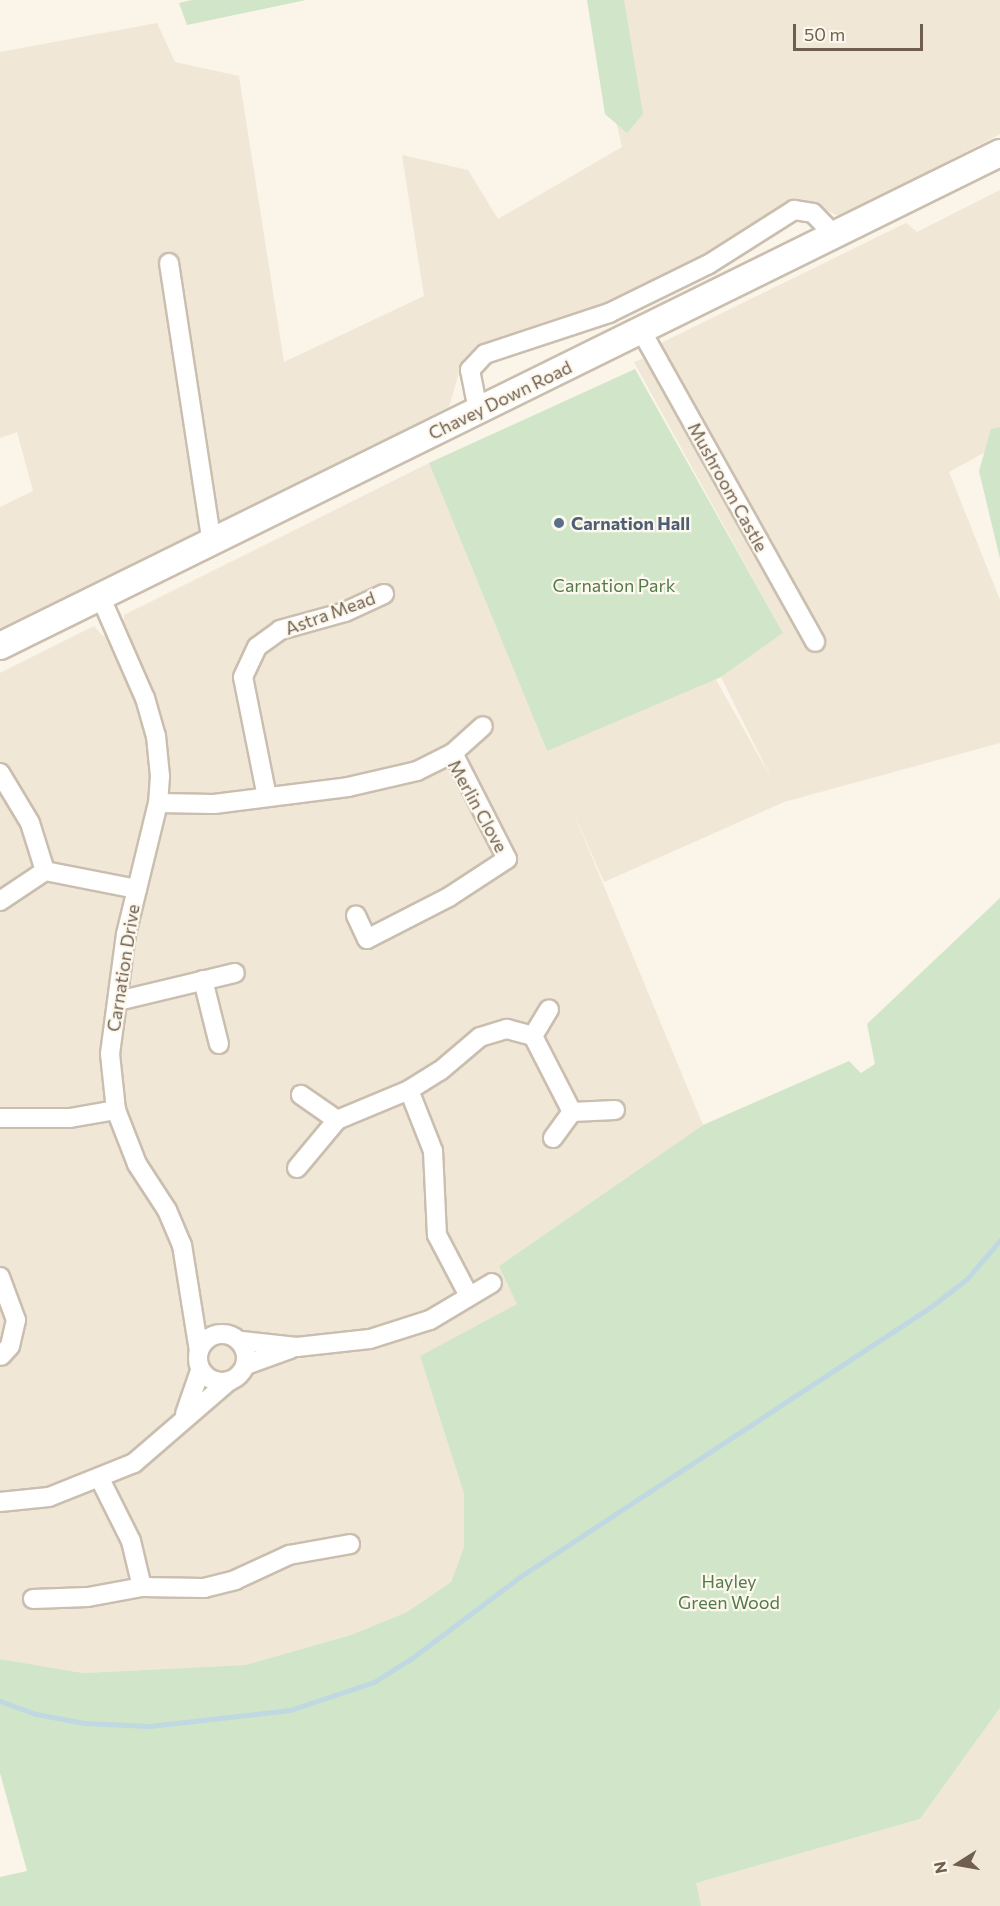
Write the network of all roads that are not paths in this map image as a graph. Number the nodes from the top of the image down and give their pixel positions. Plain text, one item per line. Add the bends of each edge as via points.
1 (1000, 153) edge
2 (836, 237) junction
3 (169, 263) dead end
4 (642, 333) junction
5 (478, 411) junction
6 (212, 545) junction
7 (384, 594) dead end
8 (101, 598) junction
9 (815, 642) dead end
10 (0, 646) edge
11 (483, 726) dead end
12 (453, 753) junction
13 (0, 773) edge
14 (267, 797) junction
15 (158, 803) junction
16 (45, 871) junction
17 (137, 890) junction
18 (0, 901) edge
19 (356, 915) dead end
20 (235, 973) dead end
21 (203, 980) junction
22 (118, 1001) junction
23 (549, 1009) dead end
24 (533, 1036) junction
25 (219, 1044) dead end
26 (409, 1090) junction
27 (301, 1095) dead end
28 (116, 1110) junction
29 (615, 1110) dead end
30 (572, 1112) junction
31 (0, 1118) edge
32 (337, 1120) junction
33 (553, 1138) dead end
34 (297, 1168) dead end
35 (0, 1277) edge
36 (492, 1283) dead end
37 (469, 1296) junction
38 (193, 1298) junction
39 (238, 1339) junction
40 (297, 1347) junction
41 (199, 1351) junction
42 (1, 1356) edge
43 (246, 1365) junction
44 (200, 1371) junction
45 (229, 1381) junction
46 (182, 1421) junction
47 (100, 1479) junction
48 (0, 1502) edge
49 (350, 1544) dead end
50 (142, 1587) junction
51 (33, 1599) dead end

1 - 2 main road, Chavey Down Road
2 - 4 main road, Chavey Down Road
2 - 5 street via 813,213 794,210 709,264 609,313 485,354 470,370
3 - 6 street
4 - 5 main road, Chavey Down Road
4 - 9 street, Mushroom Castle
5 - 6 main road, Chavey Down Road
6 - 8 main road, Chavey Down Road
7 - 14 street, Astra Mead via 345,612 280,630 256,647 243,677
8 - 10 main road, Chavey Down Road
8 - 15 street, Carnation Drive via 135,670 156,736
11 - 12 street
12 - 14 street, Merlin Clove via 417,771 348,787
12 - 19 street, Merlin Clove via 507,859 449,897 367,939
13 - 16 street via 30,823
14 - 15 street, Merlin Clove via 214,804
15 - 17 street, Carnation Drive
16 - 17 street
16 - 18 street
17 - 22 street, Carnation Drive via 126,934
20 - 21 street
21 - 22 street
21 - 25 street
22 - 28 street, Carnation Drive via 110,1054
23 - 24 street
24 - 26 street via 507,1029 480,1037 440,1071
24 - 30 street
26 - 32 street
26 - 37 street via 433,1151 437,1236
27 - 32 street
28 - 31 street via 70,1118
28 - 38 street, Carnation Drive via 137,1164 167,1210 182,1245
29 - 30 street
30 - 33 street
32 - 34 street
35 - 42 street via 16,1320 10,1346
36 - 37 street
37 - 40 street via 430,1320 370,1339
38 - 39 street, Carnation Drive via 211,1326
38 - 41 street, Carnation Drive
39 - 40 street
39 - 41 street via 213,1337
39 - 43 street
40 - 43 street
41 - 44 street, Carnation Drive
43 - 45 street, Carnation Drive via 241,1374
44 - 45 street via 214,1381
44 - 46 street, Carnation Drive
45 - 46 street, Carnation Drive
46 - 47 street, Carnation Drive via 134,1463
47 - 48 street, Carnation Drive via 49,1497
47 - 50 street via 131,1541
49 - 50 street via 289,1554 235,1580 204,1588
50 - 51 street via 88,1597

